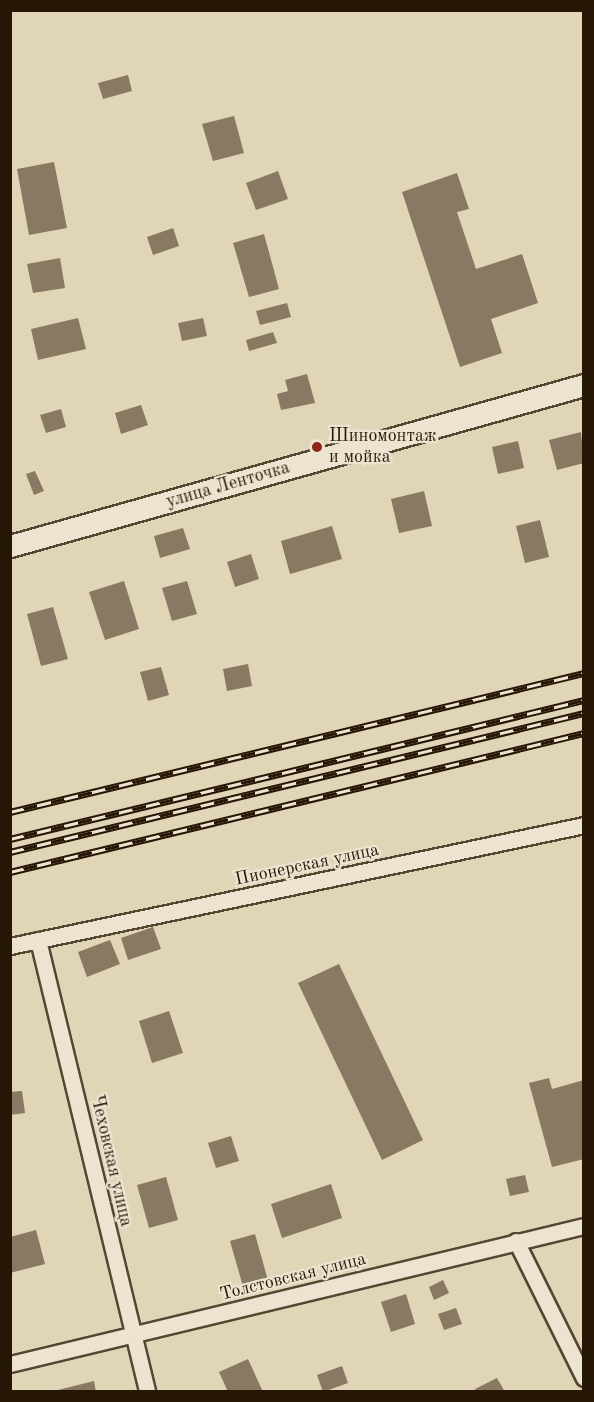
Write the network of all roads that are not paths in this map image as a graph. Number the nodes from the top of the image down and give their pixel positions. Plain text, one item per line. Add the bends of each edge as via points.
1 (584, 386) edge
2 (10, 546) edge
3 (584, 825) edge
4 (38, 940) junction
5 (10, 946) edge
6 (584, 1226) edge
7 (516, 1241) junction
8 (133, 1336) junction
9 (10, 1364) edge
10 (584, 1378) edge
11 (147, 1392) edge

1 - 2 main road, улица Ленточка
3 - 4 street, Пионерская улица via 291,890
4 - 5 street, Пионерская улица
4 - 8 street, Чеховская улица
6 - 7 street, Толстовская улица
7 - 8 street, Толстовская улица
7 - 10 street
8 - 9 street, Толстовская улица
8 - 11 street, Чеховская улица

